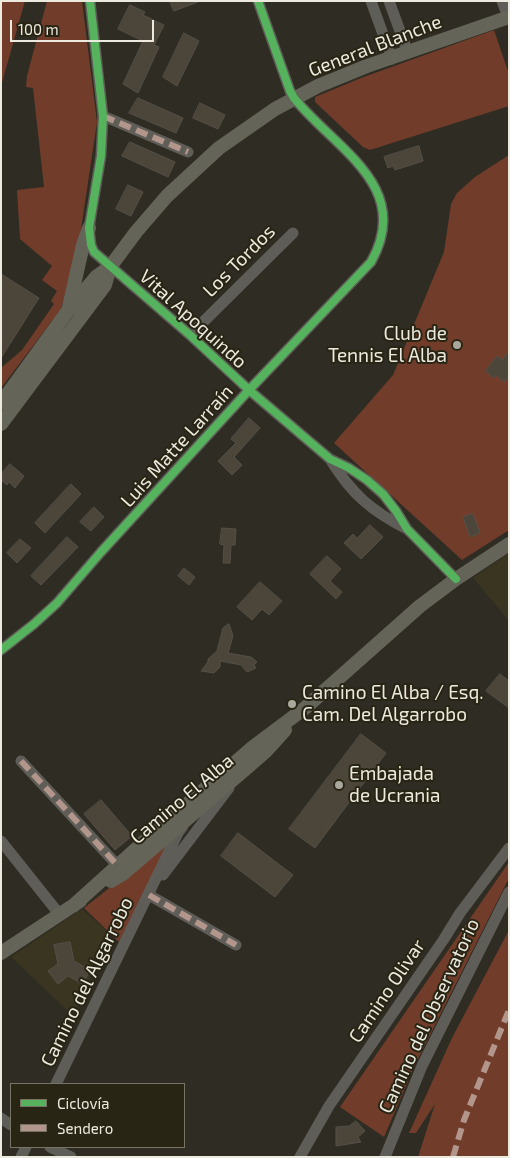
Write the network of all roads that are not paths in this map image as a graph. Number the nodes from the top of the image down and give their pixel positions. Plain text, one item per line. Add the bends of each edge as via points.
1 (90, 1) edge
2 (258, 1) edge
3 (371, 1) edge
4 (389, 1) edge
5 (502, 1) edge
6 (508, 17) edge
7 (408, 53) junction
8 (392, 59) junction
9 (294, 98) junction
10 (103, 116) junction
11 (188, 152) dead end
12 (89, 228) junction
13 (293, 233) dead end
14 (110, 267) junction
15 (67, 312) junction
16 (190, 335) junction
17 (249, 390) junction
18 (1, 403) edge
19 (1, 424) edge
20 (330, 459) junction
21 (407, 529) junction
22 (509, 544) edge
23 (456, 579) junction
24 (1, 650) edge
25 (305, 708) junction
26 (21, 761) dead end
27 (239, 774) junction
28 (208, 788) junction
29 (191, 814) junction
30 (1, 841) edge
31 (509, 848) edge
32 (118, 866) junction
33 (509, 892) edge
34 (149, 895) junction
35 (73, 906) junction
36 (60, 915) junction
37 (236, 945) dead end
38 (1, 953) edge
39 (56, 1083) edge
40 (52, 1148) edge
41 (71, 1157) edge
42 (300, 1157) edge
43 (385, 1157) edge

1 - 10 street, Vital Apoquindo
2 - 9 street, Luis Matte Larraín
3 - 8 street
4 - 7 street
5 - 6 street
6 - 7 main road, General Blanche
7 - 8 main road, General Blanche
8 - 9 main road, General Blanche via 342,76
9 - 14 main road, General Blanche via 238,133 194,168 151,214
9 - 17 street, Luis Matte Larraín via 368,175 381,202 383,229 371,262
10 - 11 street
10 - 12 street, Vital Apoquindo via 101,156
12 - 14 street, Vital Apoquindo via 94,252
12 - 15 main road
13 - 16 street, Los Tordos
14 - 15 main road, General Blanche via 96,277
14 - 16 street, Vital Apoquindo
14 - 19 main road, General Blanche via 104,285
15 - 18 main road, General Blanche
16 - 17 street, Vital Apoquindo
17 - 20 street, Vital Apoquindo
17 - 24 street, Luis Matte Larraín via 57,604
20 - 21 street, Vital Apoquindo via 341,477 365,503
20 - 21 street, Vital Apoquindo via 367,480 396,511
21 - 23 street, Vital Apoquindo
22 - 23 main road, Camino El Alba
23 - 25 main road, Camino El Alba via 399,624
25 - 27 main road, Camino El Alba via 266,751
25 - 28 main road, Camino El Alba via 253,747
26 - 32 street
27 - 29 main road, Camino El Alba
27 - 34 street, Camino del Algarrobo
28 - 29 street, Camino del Algarrobo
28 - 32 main road, Camino El Alba
29 - 34 street, Camino del Algarrobo via 178,833
29 - 35 main road, Camino El Alba via 124,873
30 - 36 street
31 - 42 street, Camino Olivar via 460,913 329,1106
32 - 35 main road, Camino El Alba
33 - 43 street, Camino del Observatorio via 422,1066
34 - 37 street
34 - 39 street, Camino del Algarrobo
35 - 36 main road, Camino El Alba
36 - 38 main road, Camino El Alba
40 - 41 street

